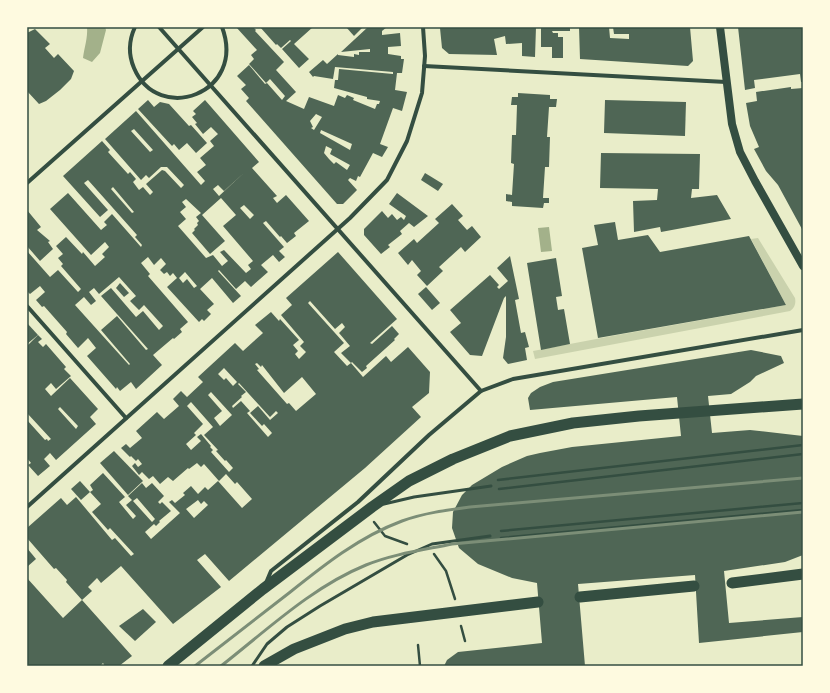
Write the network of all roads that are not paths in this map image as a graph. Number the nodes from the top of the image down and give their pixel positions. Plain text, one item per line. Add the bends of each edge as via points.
1 (135, 27) edge
2 (159, 27) edge
3 (203, 27) edge
4 (222, 27) edge
5 (422, 27) edge
6 (720, 27) edge
7 (179, 49) junction
8 (424, 66) junction
9 (142, 81) junction
10 (726, 82) junction
11 (211, 85) junction
12 (27, 183) edge
13 (338, 228) junction
14 (803, 266) edge
15 (27, 306) edge
16 (803, 330) edge
17 (481, 391) junction
18 (803, 404) edge
19 (126, 418) junction
20 (491, 486) dead end
21 (27, 507) edge
22 (372, 507) junction
23 (490, 536) dead end
24 (803, 574) edge
25 (732, 583) dead end
26 (694, 586) dead end
27 (263, 589) junction
28 (580, 597) dead end
29 (538, 602) dead end
30 (168, 666) edge
31 (252, 666) edge
32 (264, 666) edge

1 - 9 street via 130,50 136,74
2 - 7 street
3 - 7 street
4 - 11 street via 228,50 226,63
5 - 8 street
6 - 10 main road
7 - 9 street
7 - 11 street
8 - 10 street
8 - 13 street via 422,93 407,141 387,180
9 - 11 street via 160,94 173,98 200,93
9 - 12 street
10 - 14 main road via 732,124 740,152
11 - 13 street
13 - 17 street
13 - 19 street
15 - 19 street
16 - 17 street via 544,373 513,379
17 - 27 street via 429,435 358,502 271,571
18 - 22 highway via 638,416 574,423 510,436 408,481
19 - 21 street
20 - 22 lane via 414,497
22 - 27 highway
23 - 31 lane via 432,544 385,568 287,627 267,644
24 - 25 highway
26 - 28 highway
27 - 30 highway
29 - 32 highway via 373,622 345,629 294,650

